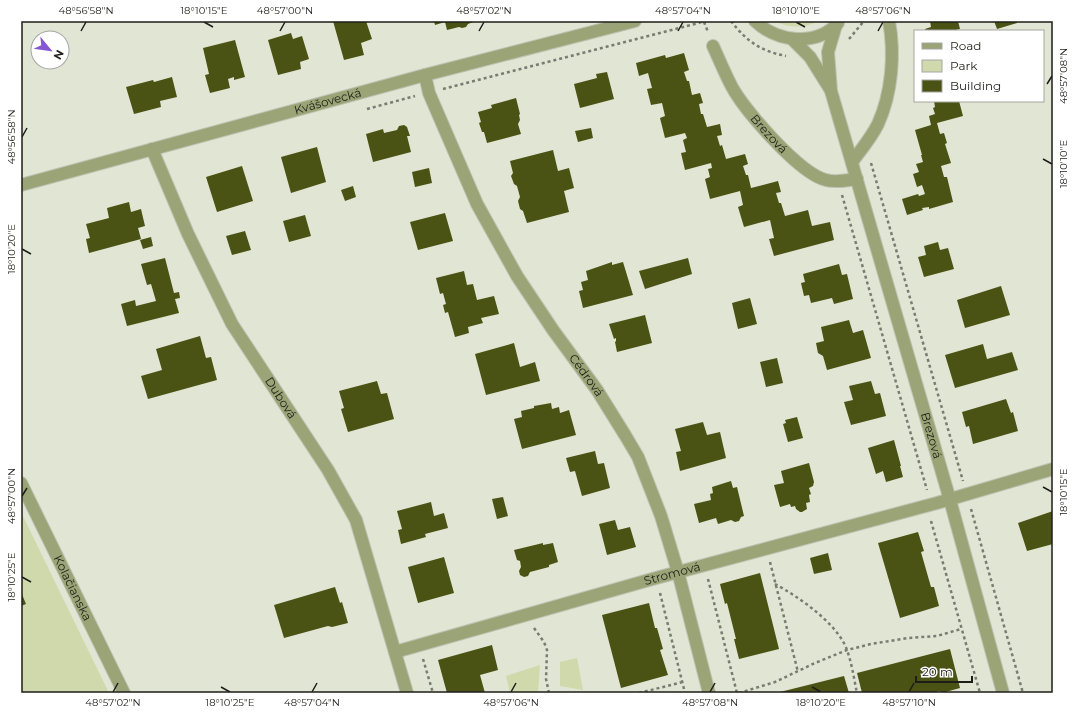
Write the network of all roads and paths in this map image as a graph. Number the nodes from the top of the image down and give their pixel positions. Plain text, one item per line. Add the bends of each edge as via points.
1 (635, 21) edge
2 (755, 21) edge
3 (889, 21) edge
4 (838, 23) edge
5 (792, 39) junction
6 (713, 46) dead end
7 (425, 75) junction
8 (831, 91) junction
9 (866, 145) junction
10 (152, 150) junction
11 (852, 162) junction
12 (857, 179) junction
13 (838, 181) junction
14 (21, 185) edge
15 (1053, 469) edge
16 (21, 483) edge
17 (967, 494) junction
18 (950, 500) junction
19 (928, 505) junction
20 (769, 560) dead end
21 (704, 566) junction
22 (678, 572) junction
23 (656, 578) junction
24 (776, 584) junction
25 (532, 626) dead end
26 (962, 629) junction
27 (420, 644) junction
28 (847, 650) junction
29 (395, 652) junction
30 (798, 672) junction
31 (683, 682) junction
32 (124, 693) edge
33 (407, 693) edge
34 (433, 693) edge
35 (549, 693) edge
36 (639, 693) edge
37 (685, 693) edge
38 (709, 693) edge
39 (738, 693) edge
40 (857, 693) edge
41 (980, 693) edge
42 (1003, 693) edge
43 (1023, 693) edge

1 - 7 street, Kvášovecká
2 - 5 street via 776,35
3 - 9 street via 892,60 888,95 878,123
4 - 5 street via 823,34
4 - 8 street, Brezová via 828,52
5 - 8 street, Brezová via 810,57
6 - 13 street, Brezová via 732,88 776,142 816,175 826,180
7 - 10 street, Kvášovecká
7 - 22 street, Cédrová via 440,120 477,204 517,276 596,390 638,457 662,516
8 - 11 street, Brezová
9 - 11 street
9 - 17 path
10 - 14 street, Kvášovecká
10 - 29 street, Dubová via 188,234 232,324 328,470 356,520
11 - 12 street, Brezová
12 - 13 street, Brezová
12 - 18 street, Brezová
13 - 19 path via 928,494
15 - 17 street, Stromová
16 - 32 street, Kolačianska
17 - 18 street, Stromová
17 - 43 path
18 - 19 street, Stromová
18 - 42 street, Brezová
19 - 21 street, Stromová
19 - 26 path
20 - 24 path
21 - 22 street, Stromová
21 - 39 path
22 - 23 street, Stromová
22 - 38 street, Cédrová
23 - 27 street, Stromová
23 - 31 path
24 - 28 path via 834,627
24 - 30 path
25 - 35 path via 547,650 546,679
26 - 28 path via 937,636 908,638
26 - 41 path
27 - 29 street, Stromová
27 - 34 path
28 - 30 path
28 - 40 path
29 - 33 street, Dubová
30 - 39 path
31 - 36 path
31 - 37 path

